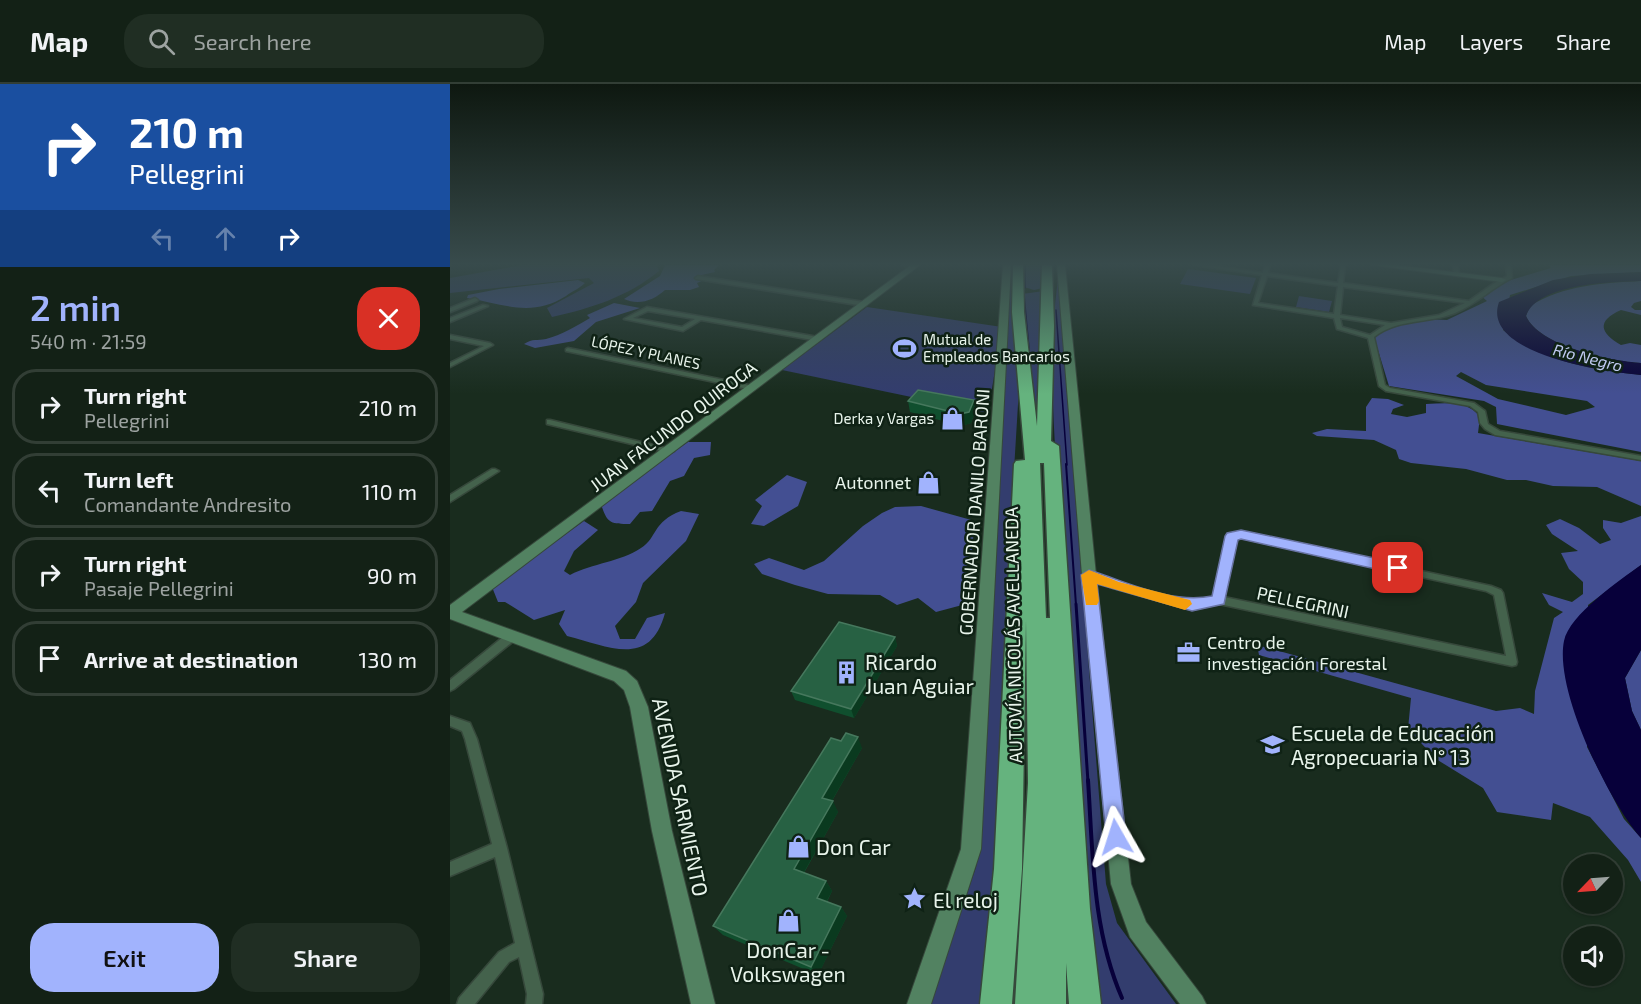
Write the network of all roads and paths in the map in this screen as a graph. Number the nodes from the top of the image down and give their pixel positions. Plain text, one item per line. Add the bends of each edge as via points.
1 (480, 308) edge
2 (859, 308) edge
3 (1004, 308) edge
4 (1022, 308) edge
5 (1048, 308) edge
6 (1052, 308) edge
7 (1065, 308) edge
8 (1282, 308) edge
9 (1338, 308) edge
10 (1458, 308) edge
11 (1337, 316) junction
12 (701, 318) junction
13 (450, 320) edge
14 (1389, 324) junction
15 (1048, 326) junction
16 (450, 337) edge
17 (1371, 337) junction
18 (818, 339) junction
19 (568, 350) dead end
20 (450, 364) edge
21 (753, 388) junction
22 (1036, 390) junction
23 (550, 422) dead end
24 (670, 451) junction
25 (1641, 458) edge
26 (495, 471) dead end
27 (450, 500) edge
28 (1089, 575) junction
29 (1219, 600) junction
30 (450, 613) edge
31 (512, 636) junction
32 (450, 686) edge
33 (450, 721) edge
34 (500, 848) junction
35 (450, 868) edge
36 (523, 946) junction
37 (465, 1004) edge
38 (534, 1004) edge
39 (703, 1004) edge
40 (919, 1004) edge
41 (996, 1004) edge
42 (1031, 1004) edge
43 (1050, 1004) edge
44 (1085, 1004) edge
45 (1194, 1004) edge

1 - 13 street
2 - 18 street, JUAN FACUNDO QUIROGA
3 - 40 street, GOBERNADOR DANILO BARONI via 971,849
4 - 22 highway, AUTOVÍA NICOLÁS AVELLANEDA
5 - 15 highway, AUTOVÍA NICOLÁS AVELLANEDA
6 - 15 highway
7 - 28 street
8 - 11 street
9 - 11 street
10 - 14 street via 1450,313
11 - 14 street
11 - 17 street via 1342,330
12 - 12 street via 683,329 627,319 647,309
12 - 18 street
14 - 17 street
15 - 22 highway, AUTOVÍA NICOLÁS AVELLANEDA
16 - 20 street via 490,345
17 - 25 street via 1382,386 1388,390 1472,404 1481,411 1482,424 1498,433
18 - 21 street, JUAN FACUNDO QUIROGA
19 - 21 street, LÓPEZ Y PLANES
21 - 24 street, JUAN FACUNDO QUIROGA
22 - 41 highway via 1017,544 1012,790
22 - 42 highway, AUTOVÍA NICOLÁS AVELLANEDA via 1032,448 1040,783
22 - 43 highway, AUTOVÍA NICOLÁS AVELLANEDA via 1043,447 1054,771
22 - 44 highway
23 - 24 street
24 - 30 street, JUAN FACUNDO QUIROGA
26 - 27 street
28 - 29 street, PELLEGRINI via 1192,606
28 - 45 street via 1121,884 1138,929
29 - 29 street, PELLEGRINI via 1232,536 1241,535 1488,588 1498,593 1512,663
30 - 31 street, AVENIDA SARMIENTO
31 - 32 street
31 - 39 street, AVENIDA SARMIENTO via 620,676 632,686
33 - 34 street via 466,727 469,733
34 - 35 street
34 - 36 street
36 - 37 street via 504,957
36 - 38 street

